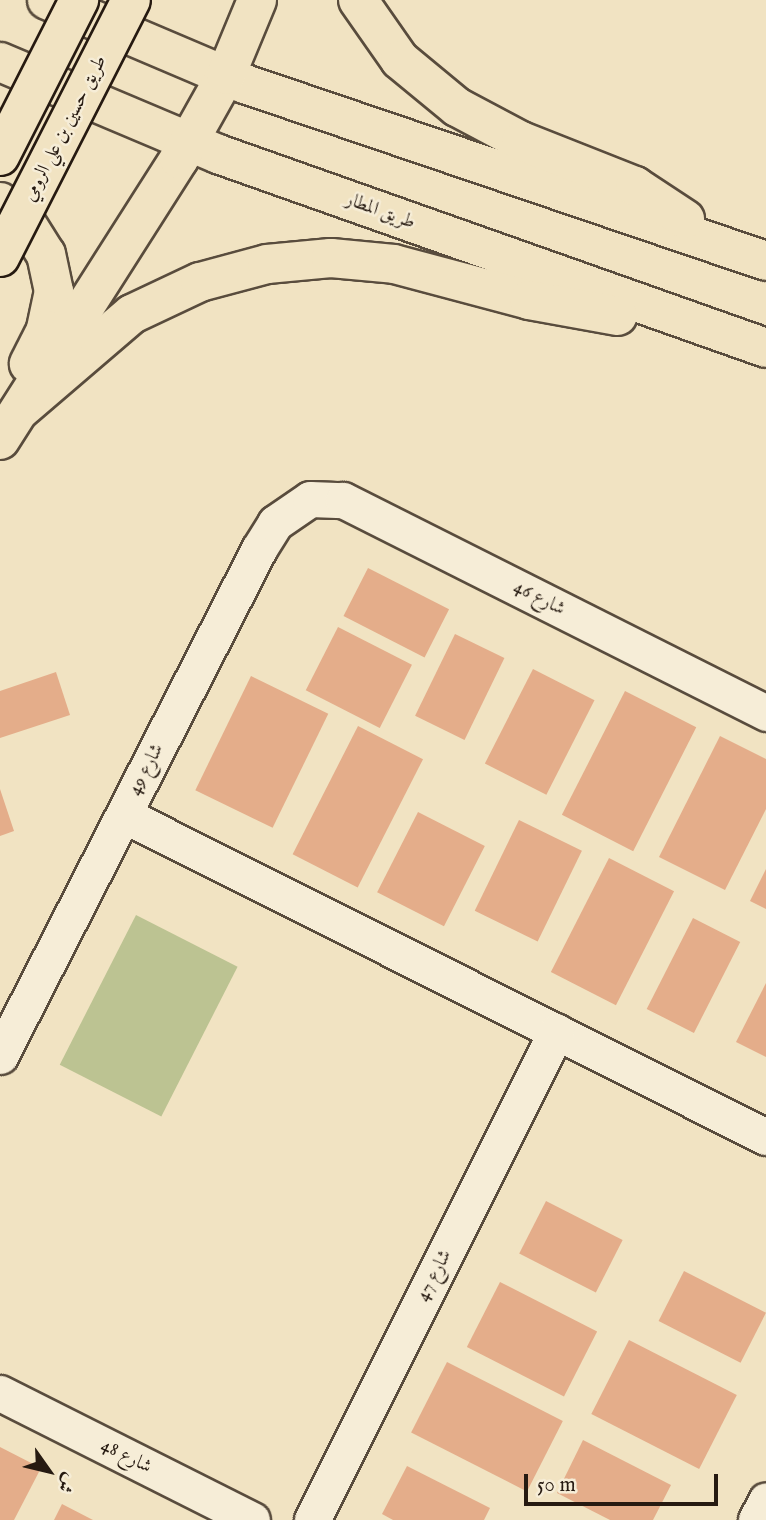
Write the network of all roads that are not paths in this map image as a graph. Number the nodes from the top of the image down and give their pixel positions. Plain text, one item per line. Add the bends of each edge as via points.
1 (47, 0) edge
2 (79, 0) edge
3 (131, 0) edge
4 (257, 0) edge
5 (358, 0) edge
6 (0, 62) edge
7 (226, 75) junction
8 (188, 142) junction
9 (0, 156) edge
10 (0, 202) edge
11 (709, 241) junction
12 (0, 257) edge
13 (766, 261) edge
14 (689, 323) junction
15 (766, 348) edge
16 (10, 425) edge
17 (310, 499) joint
18 (766, 713) edge
19 (124, 815) junction
20 (556, 1032) junction
21 (0, 1056) edge
22 (766, 1137) edge
23 (0, 1393) edge
24 (766, 1500) edge
25 (252, 1520) edge
26 (312, 1520) edge
27 (756, 1520) edge

1 - 7 highway
2 - 9 highway, bridge
3 - 12 highway, طريق حسين بن علي الرومي, bridge
4 - 7 highway
5 - 11 highway via 400,60 457,107 521,141 635,186 674,210
6 - 8 highway, طريق المطار
7 - 8 highway
7 - 11 highway
8 - 14 highway, طريق المطار
8 - 16 highway
10 - 16 highway via 25,221 46,254 54,291 46,330 24,374
11 - 13 highway
14 - 15 highway, طريق المطار
14 - 16 highway via 529,300 394,264 298,260 236,272 165,296 102,336
17 - 18 street, شارع 46 via 343,500
17 - 19 street, شارع 49 via 275,523 258,549
19 - 20 street
19 - 21 street, شارع 49
20 - 22 street
20 - 26 street, شارع 47
23 - 25 street, شارع 48
24 - 27 street

